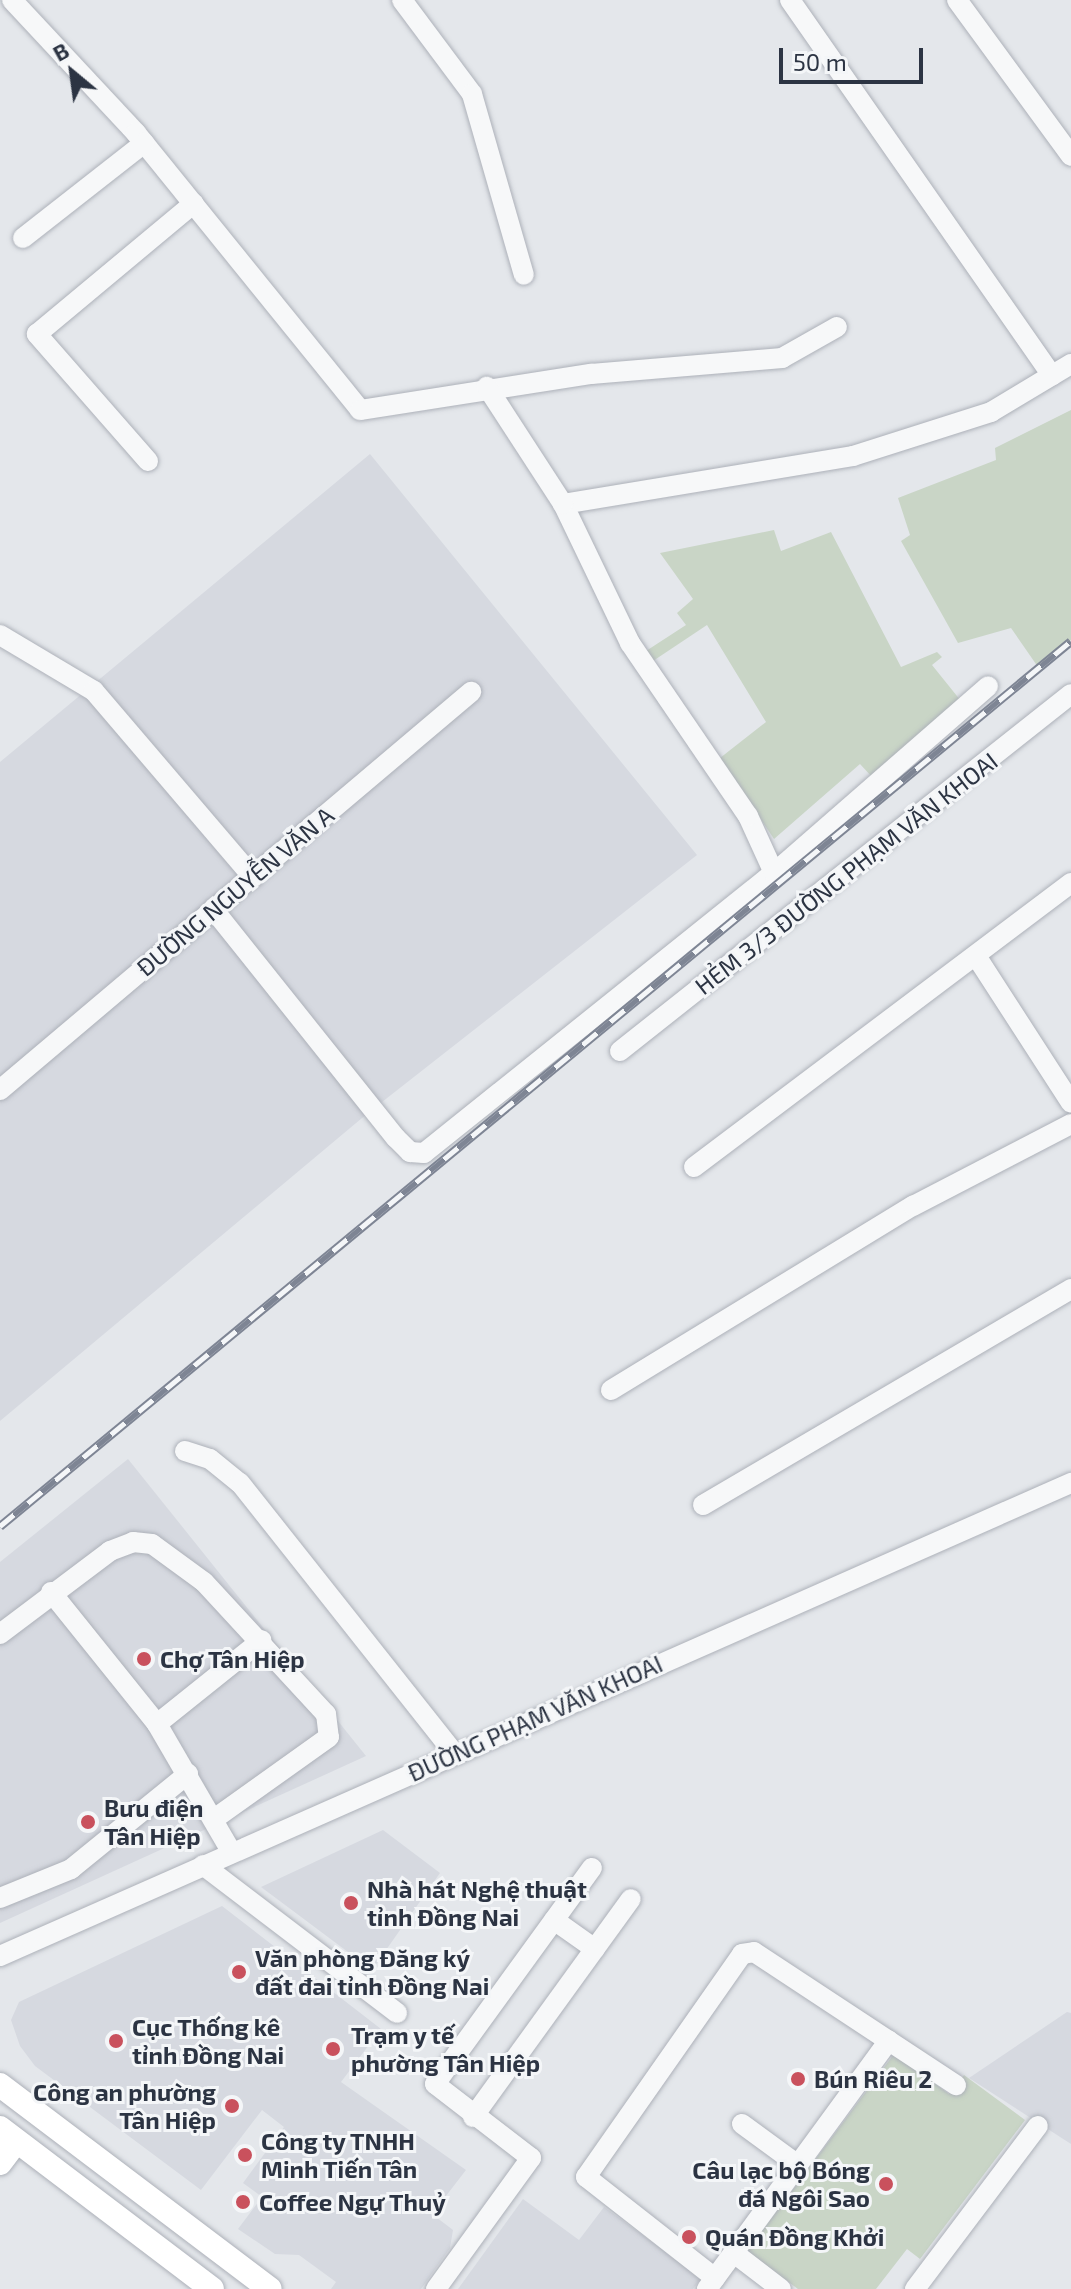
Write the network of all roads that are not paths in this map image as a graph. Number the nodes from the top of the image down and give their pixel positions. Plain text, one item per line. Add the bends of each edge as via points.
1 (12, 0) edge
2 (402, 0) edge
3 (790, 0) edge
4 (957, 0) edge
5 (144, 143) junction
6 (1071, 156) edge
7 (194, 203) junction
8 (23, 238) dead end
9 (524, 275) dead end
10 (837, 327) dead end
11 (1071, 364) edge
12 (1052, 376) junction
13 (487, 387) junction
14 (148, 461) dead end
15 (563, 504) junction
16 (0, 635) edge
17 (988, 686) dead end
18 (471, 692) dead end
19 (1071, 694) edge
20 (774, 873) junction
21 (253, 877) junction
22 (1071, 883) edge
23 (213, 909) junction
24 (978, 959) junction
25 (620, 1051) dead end
26 (0, 1090) edge
27 (1071, 1103) edge
28 (1071, 1124) edge
29 (694, 1167) dead end
30 (1071, 1289) edge
31 (611, 1390) dead end
32 (185, 1451) dead end
33 (1071, 1483) edge
34 (703, 1505) dead end
35 (51, 1592) junction
36 (0, 1634) edge
37 (262, 1640) junction
38 (157, 1724) junction
39 (455, 1754) junction
40 (188, 1774) junction
41 (214, 1819) junction
42 (232, 1853) junction
43 (203, 1865) junction
44 (592, 1868) dead end
45 (0, 1898) edge
46 (631, 1899) dead end
47 (554, 1920) junction
48 (595, 1949) junction
49 (0, 1956) edge
50 (397, 2013) dead end
51 (889, 2040) junction
52 (0, 2085) edge
53 (956, 2085) dead end
54 (473, 2117) junction
55 (742, 2124) dead end
56 (1038, 2126) dead end
57 (8, 2136) edge
58 (0, 2163) edge
59 (798, 2165) junction
60 (734, 2253) junction
61 (711, 2284) edge
62 (212, 2289) edge
63 (270, 2289) edge
64 (436, 2289) edge
65 (781, 2289) edge
66 (915, 2289) edge

1 - 5 street
2 - 9 street via 472,94
3 - 12 street
4 - 6 street
5 - 7 street
5 - 8 street
7 - 13 street via 349,405 372,409
7 - 14 street via 37,334
10 - 13 street via 782,358
11 - 12 street
12 - 15 street via 991,412 853,456
13 - 15 street
15 - 20 street via 630,643 748,816
16 - 21 street via 94,691
17 - 20 street
18 - 21 street, ĐƯỜNG NGUYỄN VĂN A
19 - 25 street, HẺM 3/3 ĐƯỜNG PHẠM VĂN KHOAI
20 - 23 street via 424,1153 410,1152 396,1138
21 - 23 street, ĐƯỜNG NGUYỄN VĂN A
22 - 24 street
23 - 26 street, ĐƯỜNG NGUYỄN VĂN A
24 - 27 street
24 - 29 street
28 - 31 street via 913,1206
30 - 34 street
32 - 39 street via 210,1459 240,1483
33 - 39 street, ĐƯỜNG PHẠM VĂN KHOAI
35 - 36 street
35 - 37 street via 110,1551 152,1544 204,1582
35 - 38 street
37 - 38 street
37 - 41 street via 326,1714 329,1737
38 - 40 street
39 - 42 street, ĐƯỜNG PHẠM VĂN KHOAI
40 - 41 street
40 - 45 street via 71,1869
41 - 42 street
42 - 43 street, ĐƯỜNG PHẠM VĂN KHOAI
43 - 49 street, ĐƯỜNG PHẠM VĂN KHOAI
43 - 50 street
44 - 47 street
46 - 48 street
47 - 48 street
47 - 54 street via 435,2084
48 - 54 street
51 - 53 street
51 - 59 street
51 - 61 street via 754,1952 742,1954 586,2177
52 - 63 main road
54 - 64 street via 531,2158
55 - 59 street
56 - 66 street
57 - 58 main road
57 - 62 main road
59 - 60 street
60 - 61 street
60 - 65 street

